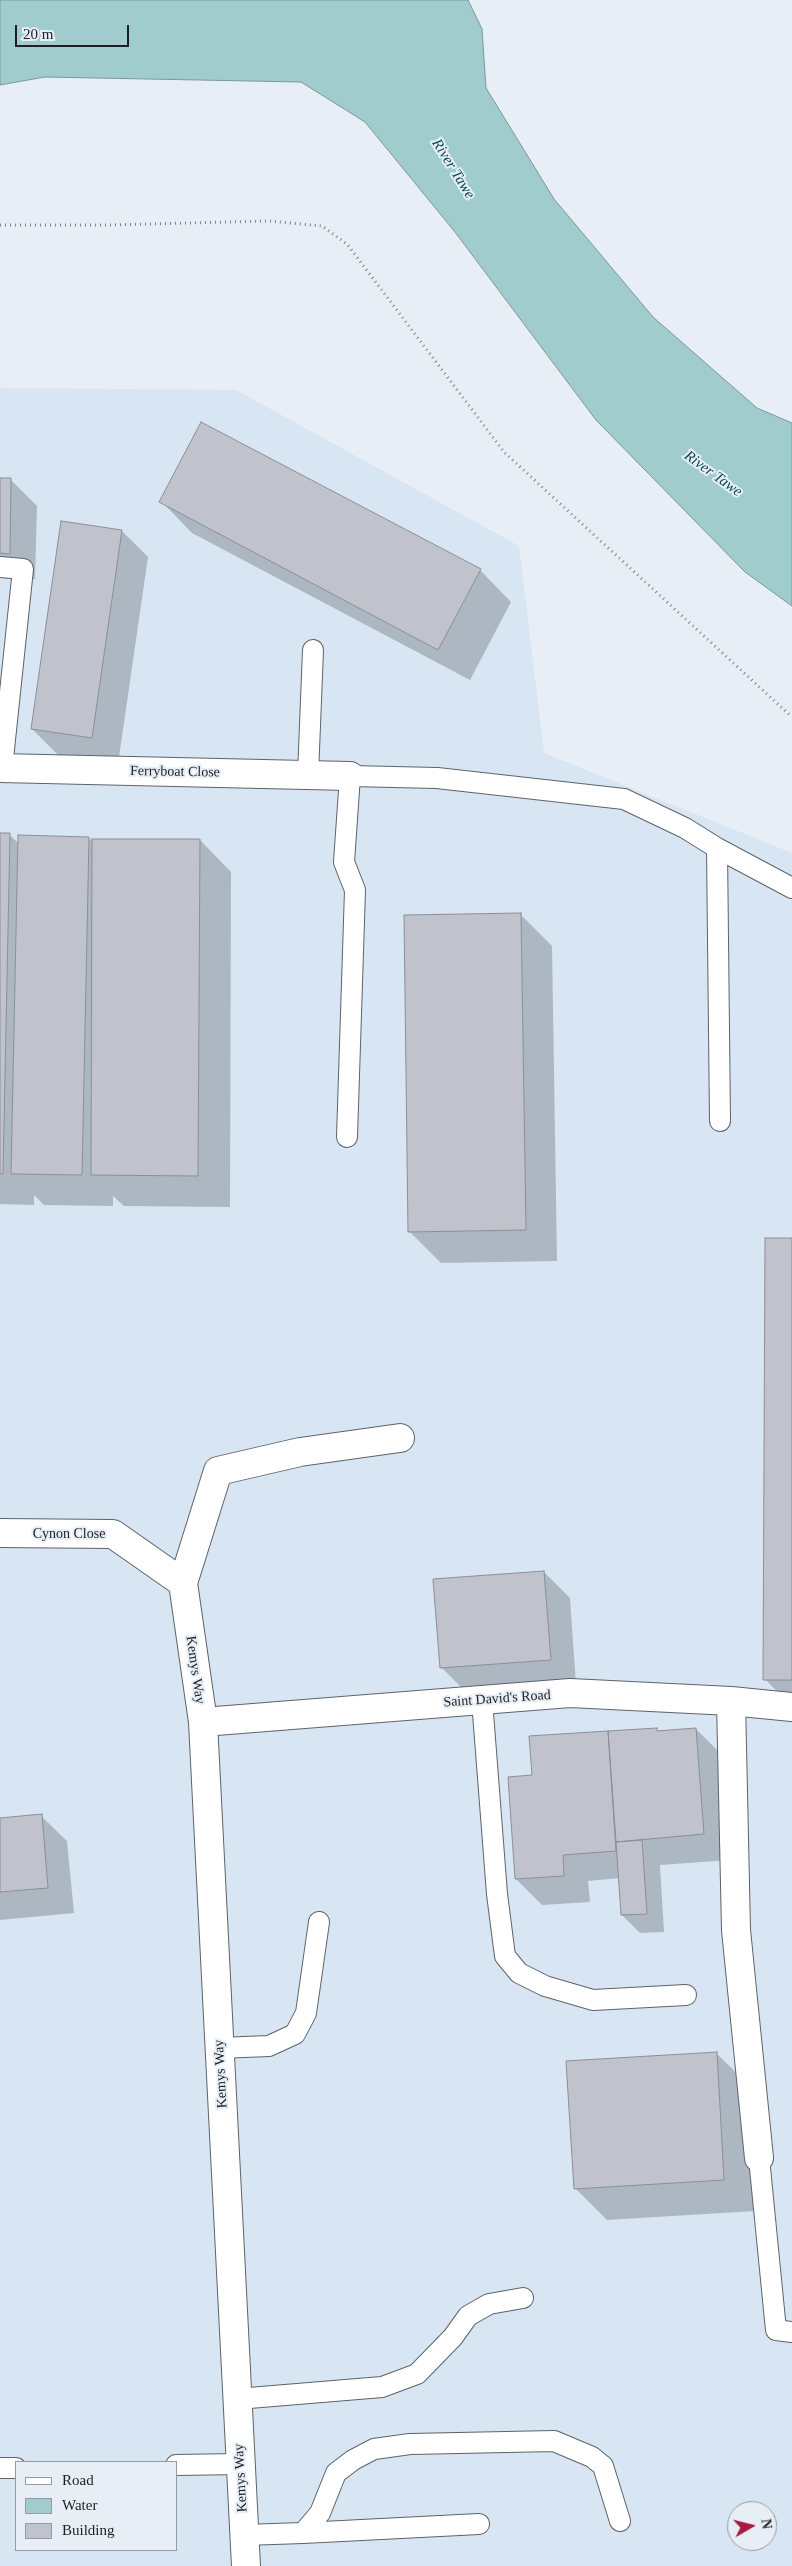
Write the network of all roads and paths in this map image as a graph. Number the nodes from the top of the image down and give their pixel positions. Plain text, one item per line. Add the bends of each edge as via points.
1 (0, 225) edge
2 (0, 567) edge
3 (313, 650) dead end
4 (792, 717) edge
5 (1, 768) edge
6 (308, 775) junction
7 (350, 776) junction
8 (717, 848) junction
9 (792, 888) edge
10 (720, 1121) dead end
11 (347, 1137) dead end
12 (400, 1438) dead end
13 (0, 1533) edge
14 (183, 1583) junction
15 (482, 1700) junction
16 (731, 1701) junction
17 (792, 1707) edge
18 (203, 1722) junction
19 (319, 1922) dead end
20 (686, 1995) dead end
21 (219, 2048) junction
22 (759, 2158) joint
23 (523, 2298) dead end
24 (792, 2332) edge
25 (237, 2398) junction
26 (241, 2464) junction
27 (178, 2465) edge
28 (0, 2468) edge
29 (15, 2468) edge
30 (620, 2521) dead end
31 (479, 2524) dead end
32 (303, 2533) junction
33 (244, 2535) junction
34 (246, 2566) edge

1 - 4 path via 110,226 269,221 322,226 347,244 504,452
2 - 5 lane via 23,569
3 - 6 lane
5 - 6 street, Ferryboat Close
6 - 7 street, Ferryboat Close
7 - 8 lane via 437,778 624,800 685,828
7 - 11 lane via 344,862 355,890
8 - 9 lane
8 - 10 lane
12 - 14 street via 300,1452 218,1471
13 - 14 street, Cynon Close via 113,1534
14 - 18 street, Kemys Way
15 - 16 street, Saint David's Road via 570,1693
15 - 18 street, Saint David's Road
15 - 20 lane via 505,1956 519,1973 545,1986 593,2000
16 - 17 street, Saint David's Road
16 - 22 street via 736,1930
18 - 21 street, Kemys Way
19 - 21 lane via 306,2014 295,2034 269,2046
21 - 25 street, Kemys Way
22 - 24 lane via 776,2330
23 - 25 lane via 489,2304 468,2316 453,2337 417,2374 382,2387
25 - 26 street, Kemys Way
26 - 27 lane
26 - 33 street, Kemys Way
28 - 29 lane
30 - 32 lane via 603,2466 592,2457 554,2441 410,2444 374,2449 336,2473 320,2513
31 - 32 lane
32 - 33 lane
33 - 34 street, Kemys Way

